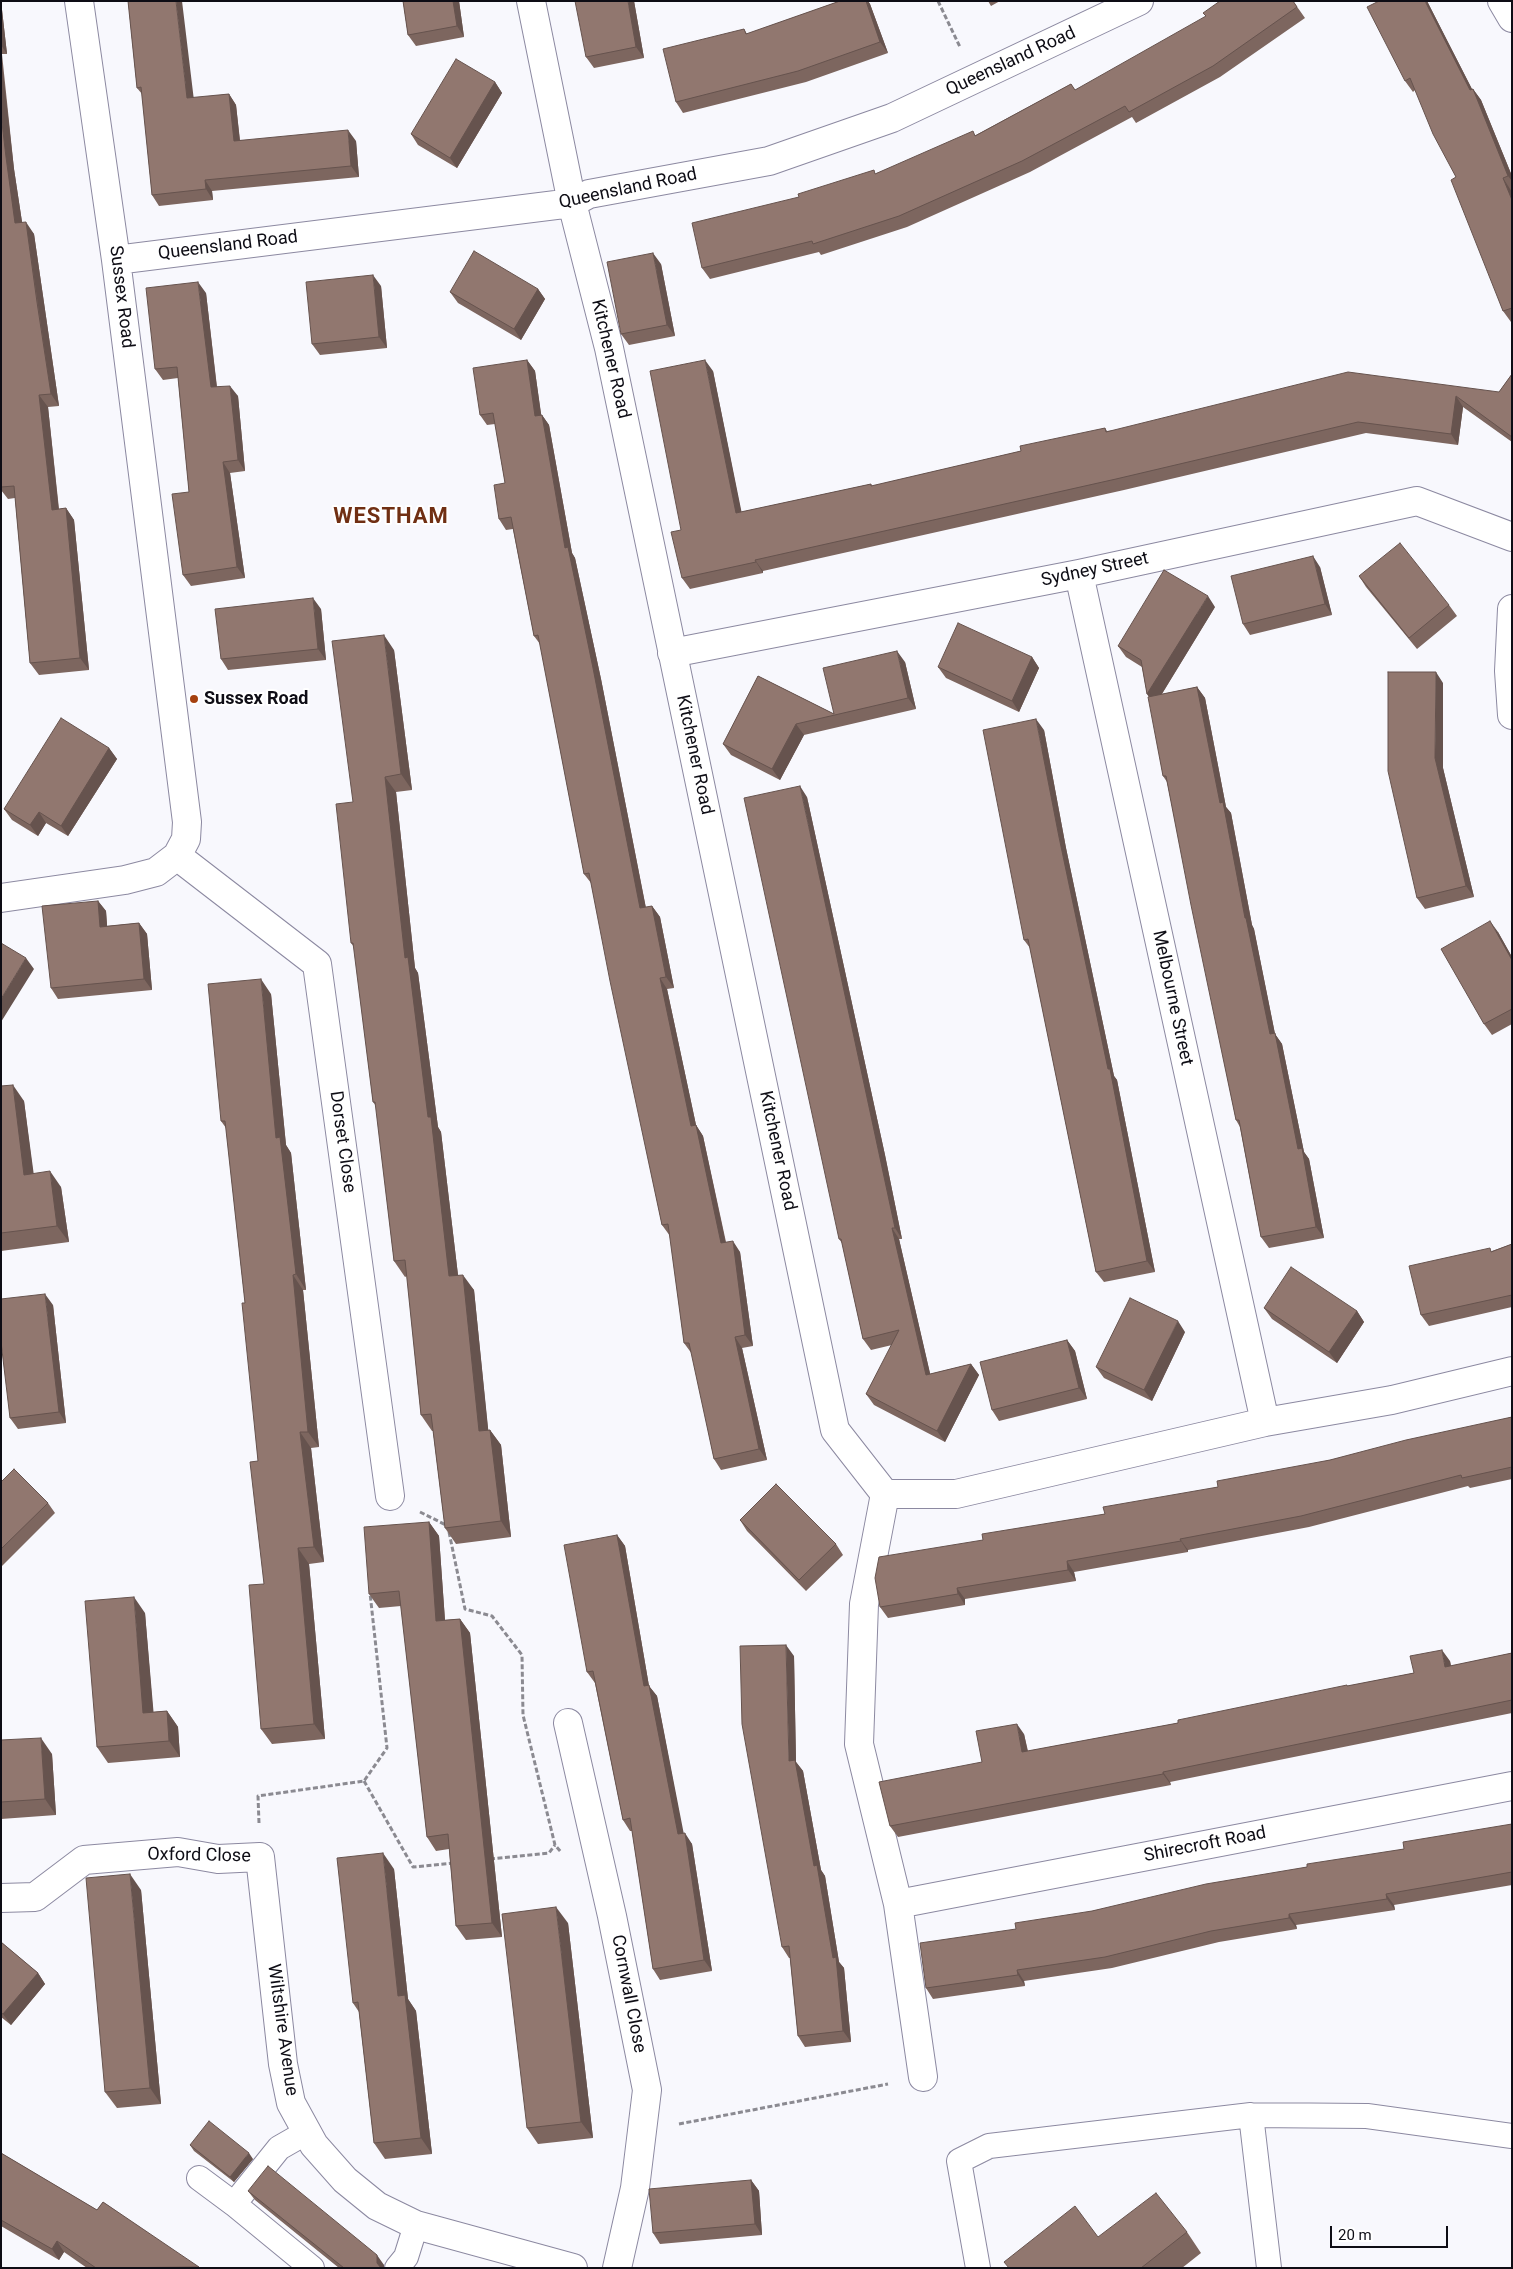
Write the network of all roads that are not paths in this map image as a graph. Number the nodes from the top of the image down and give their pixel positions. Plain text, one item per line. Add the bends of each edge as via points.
1 (79, 1) edge
2 (531, 1) edge
3 (1139, 1) edge
4 (1502, 1) edge
5 (1512, 18) edge
6 (572, 202) junction
7 (116, 260) junction
8 (1512, 537) edge
9 (1079, 574) junction
10 (1512, 609) edge
11 (672, 653) junction
12 (1512, 715) edge
13 (177, 856) junction
14 (1, 898) edge
15 (1512, 1371) edge
16 (1265, 1422) junction
17 (885, 1494) junction
18 (390, 1496) road end
19 (568, 1723) dead end
20 (1512, 1786) edge
21 (260, 1857) joint
22 (1, 1898) edge
23 (898, 1904) junction
24 (923, 2077) road end
25 (1251, 2115) junction
26 (307, 2132) junction
27 (1512, 2136) edge
28 (199, 2178) dead end
29 (234, 2204) junction
30 (416, 2225) junction
31 (312, 2268) edge
32 (397, 2268) edge
33 (573, 2268) edge
34 (617, 2268) edge
35 (978, 2268) edge
36 (1269, 2268) edge

1 - 7 street, Sussex Road
2 - 6 street, Kitchener Road
3 - 6 street, Queensland Road via 892,118 769,161 589,194
4 - 5 street
6 - 7 street, Queensland Road
6 - 11 street, Kitchener Road via 608,348
7 - 13 street, Sussex Road via 187,822 186,839
8 - 9 street, Sydney Street via 1418,501
9 - 11 street, Sydney Street
9 - 16 street, Melbourne Street
10 - 12 street via 1508,671
11 - 17 street, Kitchener Road via 835,1430
13 - 14 street via 156,872 125,880
13 - 18 street, Dorset Close via 317,964
15 - 16 street via 1392,1400
16 - 17 street via 956,1494
17 - 23 street via 864,1604 860,1744
19 - 34 street, Cornwall Close via 635,2022 647,2090 635,2188
20 - 23 street, Shirecroft Road
21 - 22 street, Oxford Close via 218,1859 178,1852 84,1860 35,1897
21 - 26 street, Wiltshire Avenue via 283,2064 291,2103
23 - 24 street
25 - 27 lane via 1367,2116
25 - 35 lane via 989,2146 959,2161
25 - 36 lane
26 - 29 lane via 279,2148
26 - 30 street, Wiltshire Avenue via 314,2145 345,2180 377,2206
28 - 29 lane
29 - 31 lane
30 - 32 lane via 406,2257
30 - 33 street, Wiltshire Avenue

